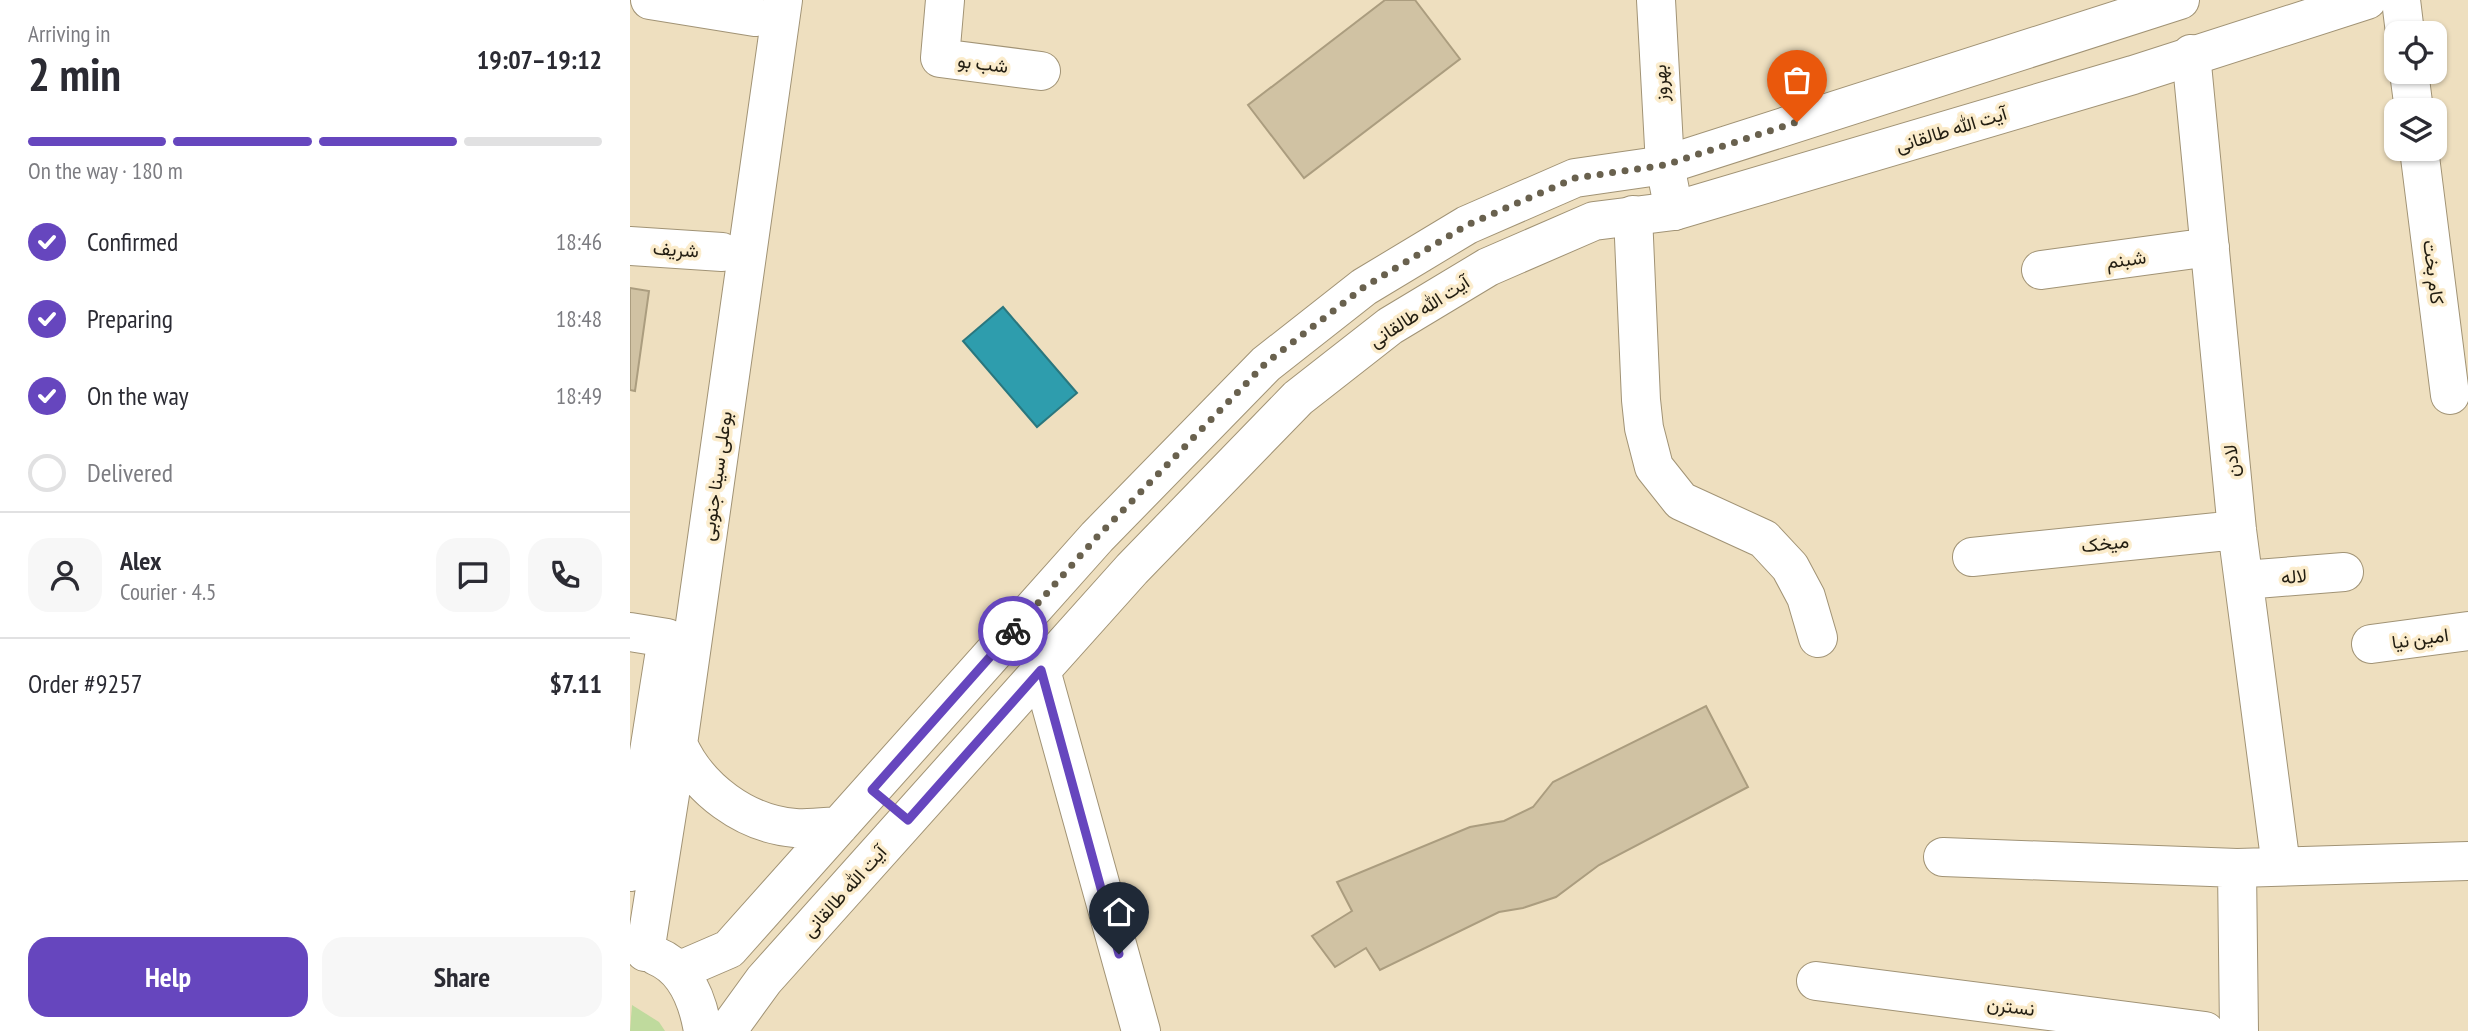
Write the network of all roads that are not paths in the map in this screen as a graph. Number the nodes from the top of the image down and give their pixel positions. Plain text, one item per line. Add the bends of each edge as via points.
1 (650, 0) edge
2 (945, 0) edge
3 (2180, 0) edge
4 (2367, 0) edge
5 (2400, 0) edge
6 (1665, 3) edge
7 (2137, 5) edge
8 (765, 6) edge
9 (2403, 21) edge
10 (2192, 54) junction
11 (1041, 71) dead end
12 (2421, 161) edge
13 (1665, 165) junction
14 (1674, 211) junction
15 (1633, 215) junction
16 (630, 246) edge
17 (2210, 247) junction
18 (722, 252) junction
19 (2041, 271) dead end
20 (2450, 395) dead end
21 (2237, 530) junction
22 (1972, 557) dead end
23 (2344, 572) dead end
24 (2244, 580) junction
25 (2468, 631) edge
26 (630, 632) edge
27 (667, 638) junction
28 (1818, 638) dead end
29 (2371, 644) dead end
30 (1041, 670) junction
31 (678, 744) junction
32 (872, 790) junction
33 (908, 820) junction
34 (838, 826) junction
35 (1943, 857) dead end
36 (2468, 861) edge
37 (2281, 866) junction
38 (2237, 868) junction
39 (630, 872) edge
40 (637, 951) edge
41 (677, 971) junction
42 (1816, 981) dead end
43 (702, 1031) edge
44 (727, 1031) edge
45 (1141, 1031) edge
46 (2205, 1031) edge
47 (2239, 1031) edge

1 - 8 main road
2 - 11 main road, شب بو via 940,58
3 - 7 main road
4 - 10 main road, آیت الله طالقانی
5 - 9 main road
6 - 13 main road, بهروز
7 - 13 main road
8 - 18 main road, بوعلی سینا جنوبی
8 - 31 main road, بوعلی سینا جنوبی
10 - 14 main road, آیت الله طالقانی
10 - 17 main road, لادن
12 - 20 main road, کام بخت
13 - 14 main road, بهروز
13 - 32 main road via 1575,178 1467,225 1364,287 1266,363 1097,537
14 - 15 main road, آیت الله طالقانی
15 - 28 main road via 1641,400 1654,467 1681,501 1763,539 1790,567 1806,597
15 - 30 main road, آیت الله طالقانی via 1594,221 1488,267 1390,326 1298,398
16 - 18 main road, شریف
17 - 19 main road, شبنم
17 - 21 main road, لادن
18 - 27 main road, بوعلی سینا جنوبی
21 - 22 main road, میخک
21 - 24 main road, لادن
23 - 24 main road, لاله
24 - 37 main road, لادن
25 - 29 main road, امین نیا
26 - 27 main road
27 - 39 main road, بوعلی سینا جنوبی
30 - 33 main road, آیت الله طالقانی
30 - 45 main road
31 - 34 main road via 686,761 715,794 752,817 795,828
31 - 40 main road, بوعلی سینا جنوبی
32 - 33 main road
32 - 34 main road
33 - 44 main road, آیت الله طالقانی via 765,980
34 - 41 main road via 729,949
35 - 38 main road
36 - 37 main road
37 - 38 main road
38 - 47 main road
40 - 41 main road via 662,958
41 - 43 main road via 692,991
42 - 46 main road, نسترن

